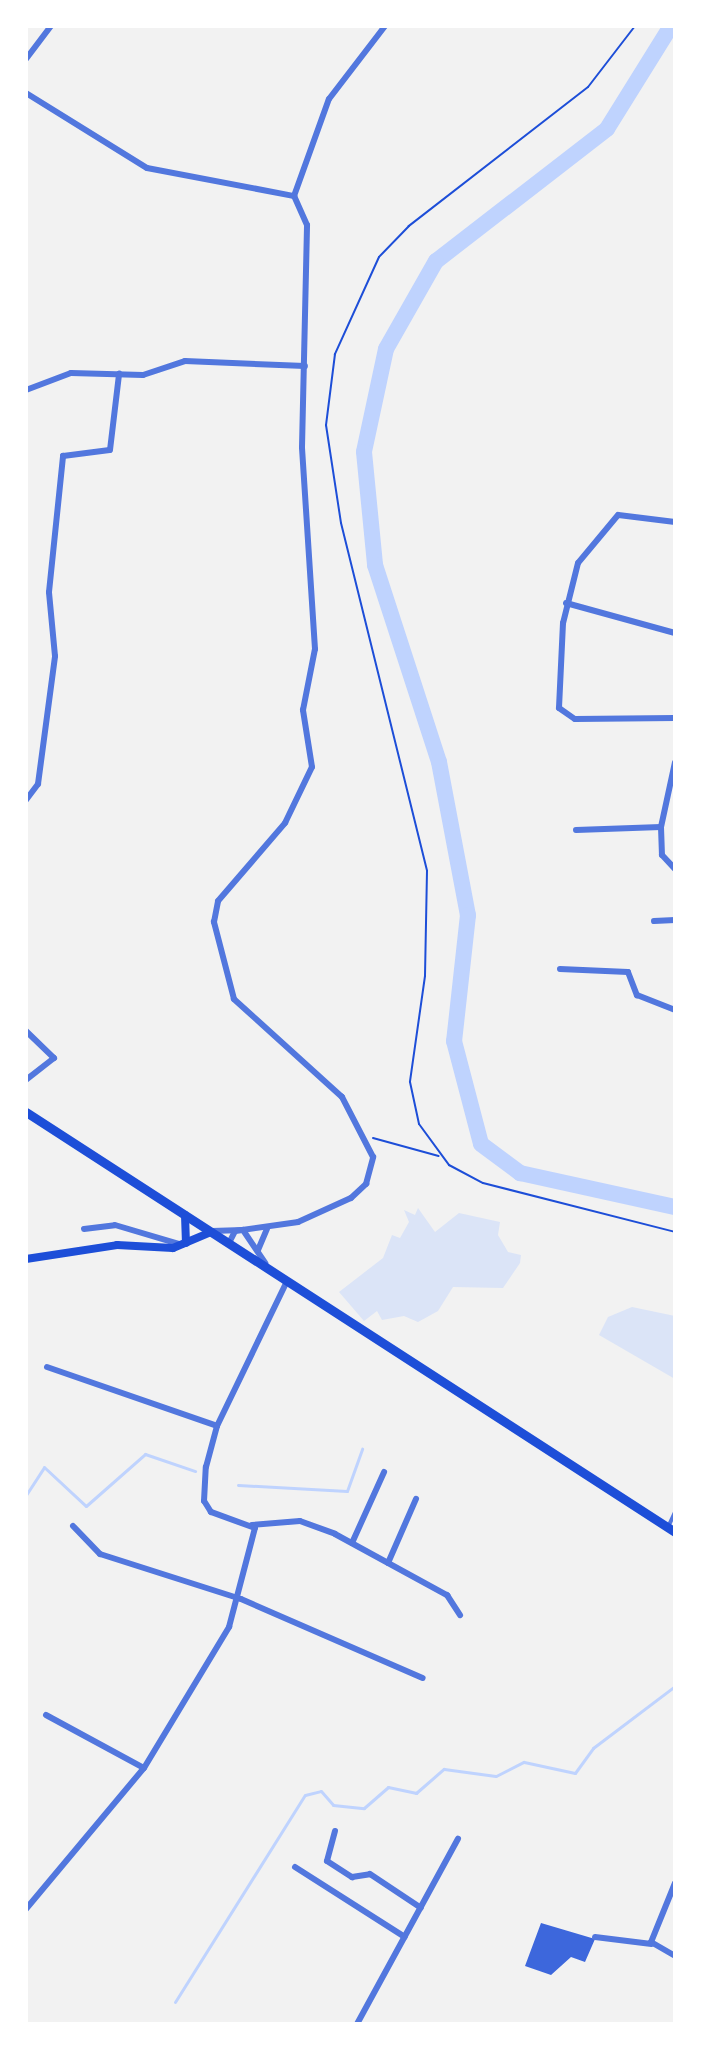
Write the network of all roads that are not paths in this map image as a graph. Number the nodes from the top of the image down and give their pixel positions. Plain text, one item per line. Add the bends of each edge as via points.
1 (51, 26) edge
2 (385, 26) edge
3 (26, 59) edge
4 (26, 93) edge
5 (294, 196) junction
6 (305, 366) junction
7 (119, 374) junction
8 (26, 390) edge
9 (675, 522) edge
10 (566, 603) junction
11 (675, 633) edge
12 (675, 718) edge
13 (675, 762) edge
14 (26, 800) edge
15 (661, 827) junction
16 (576, 830) dead end
17 (675, 869) edge
18 (675, 920) edge
19 (654, 921) dead end
20 (560, 969) dead end
21 (675, 1010) edge
22 (26, 1031) edge
23 (26, 1080) edge
24 (26, 1112) edge
25 (185, 1215) junction
26 (125, 1227) junction
27 (84, 1229) dead end
28 (267, 1229) junction
29 (243, 1230) junction
30 (211, 1232) junction
31 (229, 1243) junction
32 (184, 1244) junction
33 (117, 1245) junction
34 (258, 1253) junction
35 (26, 1259) edge
36 (272, 1271) junction
37 (287, 1281) junction
38 (47, 1367) dead end
39 (217, 1426) junction
40 (384, 1472) dead end
41 (416, 1499) dead end
42 (675, 1512) edge
43 (252, 1525) junction
44 (73, 1526) dead end
45 (671, 1530) edge
46 (352, 1543) junction
47 (388, 1563) junction
48 (241, 1599) junction
49 (460, 1615) dead end
50 (423, 1678) dead end
51 (46, 1715) dead end
52 (144, 1768) junction
53 (335, 1831) dead end
54 (458, 1839) dead end
55 (295, 1867) dead end
56 (675, 1883) edge
57 (421, 1908) junction
58 (26, 1909) edge
59 (405, 1937) junction
60 (595, 1937) dead end
61 (652, 1944) junction
62 (675, 1956) edge
63 (357, 2024) edge

1 - 3 street
2 - 5 street via 329,99
4 - 5 street via 147,168
5 - 6 street via 307,225
6 - 7 street via 185,361
6 - 28 street via 315,649 303,710 312,767 285,823 218,901 214,922 234,999 342,1097 369,1138 370,1174 360,1191 319,1215
7 - 8 street via 71,373
7 - 14 street via 110,450 63,456 49,592 55,656 38,784
9 - 10 street via 639,514 612,519 578,563
10 - 11 street
10 - 12 street via 563,715
13 - 15 street
15 - 16 street
15 - 17 street via 662,855
18 - 19 street
20 - 21 street via 628,972 637,995
22 - 23 street via 54,1058
24 - 25 main road
25 - 30 main road
25 - 32 main road
26 - 27 street
26 - 32 street
26 - 33 street
28 - 29 street
28 - 34 street
29 - 30 street
29 - 31 street
29 - 34 street
30 - 31 main road
30 - 32 main road
31 - 36 main road
32 - 33 main road
33 - 35 main road
34 - 36 street
36 - 37 main road
37 - 39 street
37 - 45 main road
38 - 39 street
39 - 43 street via 204,1501 211,1512
40 - 46 street
41 - 47 street
42 - 45 street
43 - 46 street via 300,1521
43 - 48 street via 257,1543
44 - 48 street via 100,1554
46 - 47 street
47 - 49 street via 447,1595
48 - 50 street
48 - 52 street via 190,1701
51 - 52 street
52 - 58 street
53 - 57 street via 327,1861 352,1877 370,1874
54 - 57 street
55 - 59 street
56 - 61 street
57 - 59 street
59 - 63 street
60 - 61 street
61 - 62 street

